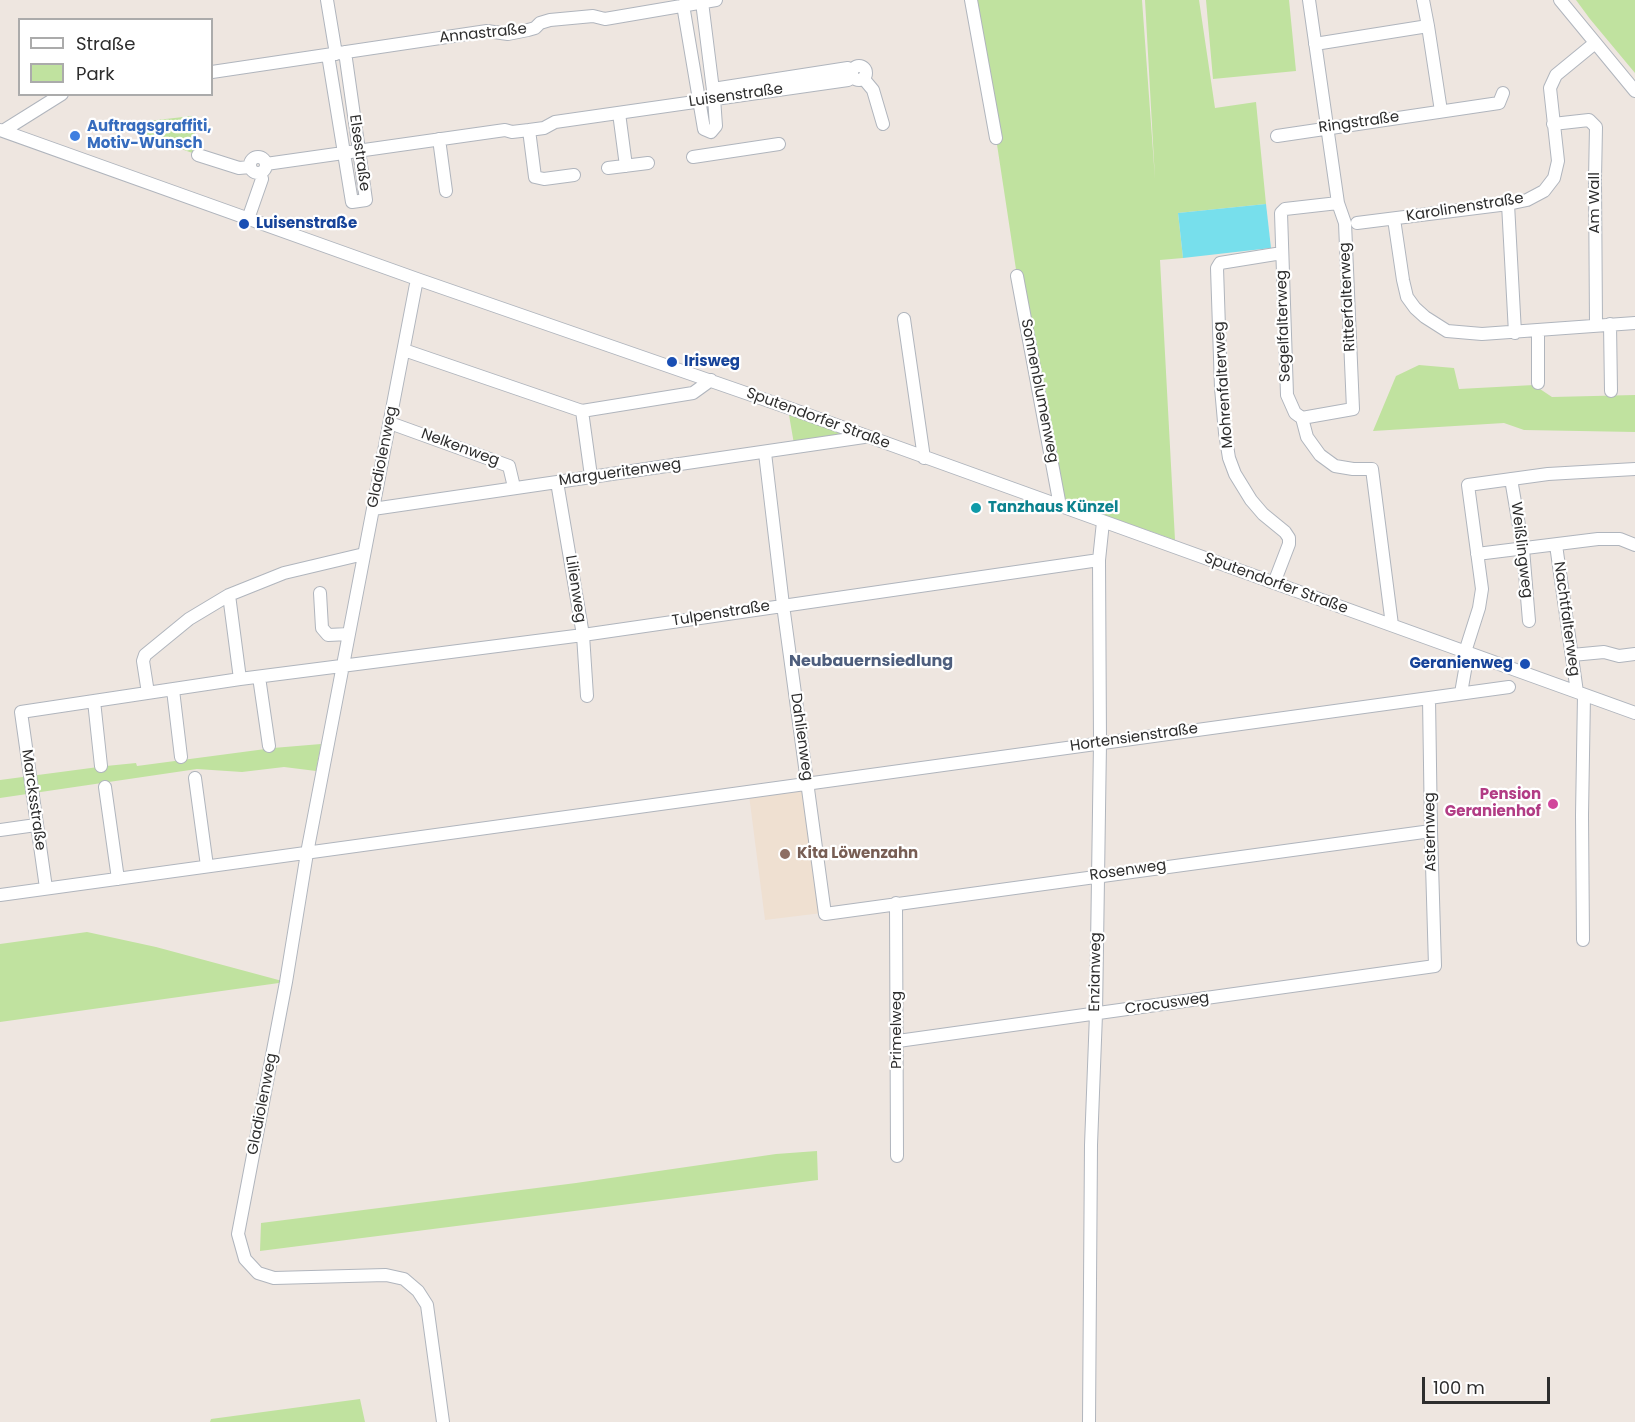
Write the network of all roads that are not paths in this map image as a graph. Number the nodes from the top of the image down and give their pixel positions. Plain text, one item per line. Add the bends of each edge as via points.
1 (327, 0) edge
2 (716, 0) edge
3 (971, 0) edge
4 (1309, 0) edge
5 (1423, 0) edge
6 (1560, 0) edge
7 (693, 3) edge
8 (1428, 26) junction
9 (1595, 43) junction
10 (1315, 44) junction
11 (336, 54) junction
12 (213, 72) edge
13 (1635, 91) edge
14 (714, 93) junction
15 (1503, 93) dead end
16 (59, 96) edge
17 (699, 100) junction
18 (1441, 111) junction
19 (619, 113) junction
20 (882, 124) dead end
21 (1553, 124) junction
22 (1, 130) edge
23 (529, 130) junction
24 (711, 132) junction
25 (1328, 132) junction
26 (1277, 136) dead end
27 (996, 138) dead end
28 (439, 139) junction
29 (779, 144) dead end
30 (359, 150) junction
31 (343, 152) junction
32 (715, 154) junction
33 (198, 155) dead end
34 (693, 157) dead end
35 (648, 164) dead end
36 (626, 166) junction
37 (259, 168) junction
38 (608, 168) dead end
39 (574, 175) dead end
40 (446, 191) dead end
41 (1338, 203) junction
42 (1508, 204) junction
43 (248, 219) junction
44 (1394, 219) junction
45 (1357, 223) dead end
46 (1282, 253) junction
47 (1017, 276) dead end
48 (417, 279) junction
49 (904, 320) dead end
50 (1635, 323) edge
51 (1610, 324) junction
52 (1596, 325) junction
53 (1538, 331) junction
54 (1515, 333) junction
55 (404, 350) junction
56 (711, 380) junction
57 (1538, 383) dead end
58 (1611, 391) dead end
59 (582, 411) junction
60 (1302, 418) junction
61 (390, 423) junction
62 (867, 437) junction
63 (765, 453) junction
64 (924, 458) junction
65 (1635, 469) edge
66 (591, 476) junction
67 (1511, 478) junction
68 (557, 482) junction
69 (514, 488) junction
70 (1060, 506) junction
71 (373, 509) junction
72 (1102, 522) junction
73 (1556, 545) junction
74 (1635, 545) edge
75 (1522, 549) junction
76 (364, 554) junction
77 (1477, 554) junction
78 (1099, 560) junction
79 (1274, 583) junction
80 (320, 593) dead end
81 (229, 595) junction
82 (783, 605) junction
83 (1529, 621) dead end
84 (1392, 625) junction
85 (349, 634) junction
86 (583, 635) junction
87 (1466, 653) junction
88 (1635, 654) edge
89 (1572, 655) junction
90 (343, 667) junction
91 (259, 677) junction
92 (240, 679) junction
93 (1509, 687) dead end
94 (173, 690) junction
95 (148, 693) junction
96 (1461, 693) junction
97 (1580, 694) junction
98 (587, 696) dead end
99 (1429, 698) junction
100 (93, 700) junction
101 (21, 712) joint
102 (1635, 713) edge
103 (1100, 743) junction
104 (269, 746) dead end
105 (181, 757) dead end
106 (101, 766) dead end
107 (195, 778) dead end
108 (808, 784) junction
109 (105, 787) dead end
110 (36, 825) junction
111 (0, 830) edge
112 (1431, 831) junction
113 (307, 853) junction
114 (207, 866) junction
115 (1098, 875) junction
116 (118, 879) junction
117 (46, 888) junction
118 (0, 895) edge
119 (896, 903) junction
120 (825, 914) joint
121 (1583, 940) dead end
122 (1435, 966) joint
123 (1096, 1014) junction
124 (898, 1041) junction
125 (897, 1156) dead end
126 (443, 1422) edge
127 (1089, 1422) edge

1 - 11 street, Elsestraße
2 - 7 street, Annastraße
3 - 27 street
4 - 10 street, Ritterfalterweg
5 - 8 street
6 - 9 street
7 - 11 street, Annastraße via 605,19 593,16 550,20 508,34 487,31
7 - 14 street
7 - 17 street
8 - 10 street
8 - 18 street
9 - 13 street
9 - 21 street, Karolinenstraße via 1556,75 1549,95
10 - 25 street, Ritterfalterweg
11 - 12 street, Annastraße
11 - 30 street, Elsestraße
11 - 31 street, Elsestraße
14 - 17 street, Luisenstraße
14 - 20 street, Luisenstraße via 720,98 849,80 856,75 873,90
14 - 24 street via 716,126
15 - 18 street, Ringstraße via 1500,103
16 - 22 street
17 - 19 street, Luisenstraße
17 - 24 street via 704,129
18 - 25 street, Ringstraße
19 - 23 street, Luisenstraße via 555,122
19 - 36 street
21 - 42 street, Karolinenstraße via 1558,161 1554,178 1544,191
21 - 52 street, Am Wall via 1589,120 1596,127
22 - 43 street, Sputendorfer Straße
23 - 28 street, Luisenstraße
23 - 39 street via 535,177
24 - 32 street
25 - 26 street, Ringstraße
25 - 41 street, Ritterfalterweg
28 - 30 street, Luisenstraße
28 - 40 street
29 - 32 street
30 - 31 street, Luisenstraße
30 - 31 street, Elsestraße via 366,200 352,202
31 - 37 street, Luisenstraße
32 - 34 street
33 - 37 street, Luisenstraße via 239,168
35 - 36 street
36 - 38 street
37 - 43 street via 262,179
41 - 46 street, Segelfalterweg via 1285,209 1281,213
41 - 60 street, Ritterfalterweg via 1345,223 1353,409
42 - 44 street, Karolinenstraße
42 - 54 street
43 - 48 street, Sputendorfer Straße
44 - 45 street, Karolinenstraße
44 - 54 street via 1407,297 1415,308 1447,331
46 - 60 street, Segelfalterweg via 1287,395
46 - 79 street, Mohrenfalterweg via 1220,263 1217,268 1221,388 1229,458 1251,500 1289,538
47 - 70 street, Sonnenblumenweg
48 - 55 street, Gladiolenweg
48 - 56 street, Sputendorfer Straße
49 - 64 street
50 - 51 street
51 - 52 street
51 - 58 street
52 - 53 street
53 - 54 street
53 - 57 street
55 - 59 street
55 - 61 street, Gladiolenweg
56 - 59 street via 693,393
56 - 62 street, Sputendorfer Straße
59 - 66 street
60 - 84 street, Segelfalterweg via 1307,437 1320,455 1335,465 1372,470
61 - 69 street, Nelkenweg via 509,466
61 - 71 street, Gladiolenweg
62 - 63 street, Margueritenweg
62 - 64 street, Sputendorfer Straße
63 - 66 street, Margueritenweg
63 - 82 street, Dahlienweg
64 - 70 street, Sputendorfer Straße
65 - 67 street
66 - 68 street, Margueritenweg
67 - 75 street, Weißlingweg
67 - 77 street via 1468,485
68 - 69 street, Margueritenweg
68 - 86 street, Lilienweg
69 - 71 street, Margueritenweg
70 - 72 street, Sputendorfer Straße
71 - 76 street, Gladiolenweg
72 - 78 street, Enzianweg
72 - 79 street, Sputendorfer Straße
73 - 74 street via 1613,538
73 - 75 street
73 - 89 street, Nachtfalterweg
75 - 77 street
75 - 83 street, Weißlingweg
76 - 81 street via 284,573
76 - 85 street, Gladiolenweg
77 - 87 street via 1481,598
78 - 82 street, Tulpenstraße
78 - 103 street, Enzianweg
79 - 84 street, Sputendorfer Straße
80 - 85 street via 322,628 328,635
81 - 92 street
81 - 95 street via 189,619 146,655 143,661
82 - 86 street, Tulpenstraße
82 - 108 street, Dahlienweg
84 - 87 street, Sputendorfer Straße
85 - 90 street, Gladiolenweg
86 - 90 street, Tulpenstraße
86 - 98 street, Lilienweg
87 - 96 street
87 - 97 street, Sputendorfer Straße
88 - 89 street
89 - 97 street, Nachtfalterweg
90 - 91 street, Tulpenstraße
90 - 113 street, Gladiolenweg
91 - 92 street, Tulpenstraße
91 - 104 street
92 - 94 street, Tulpenstraße
93 - 96 street, Hortensienstraße
94 - 95 street, Tulpenstraße
94 - 105 street
95 - 100 street, Tulpenstraße
96 - 99 street, Hortensienstraße
97 - 102 street, Sputendorfer Straße
97 - 121 street
99 - 103 street, Hortensienstraße
99 - 112 street, Asternweg
100 - 101 street, Tulpenstraße
100 - 106 street
101 - 110 street, Marcksstraße
103 - 108 street, Hortensienstraße
103 - 115 street, Enzianweg
107 - 114 street
108 - 113 street, Hortensienstraße
108 - 120 street, Dahlienweg
109 - 116 street
110 - 111 street
110 - 117 street, Marcksstraße
112 - 115 street, Rosenweg
112 - 122 street, Asternweg
113 - 114 street, Hortensienstraße
113 - 126 street, Gladiolenweg via 238,1234 244,1259 258,1274 274,1278 386,1275 404,1279 418,1290 427,1305
114 - 116 street, Hortensienstraße
115 - 119 street, Rosenweg
115 - 123 street, Enzianweg
116 - 117 street, Hortensienstraße
117 - 118 street, Hortensienstraße
119 - 120 street, Rosenweg
119 - 124 street, Primelweg
122 - 123 street, Crocusweg
123 - 124 street, Crocusweg
123 - 127 street, Enzianweg
124 - 125 street, Primelweg

